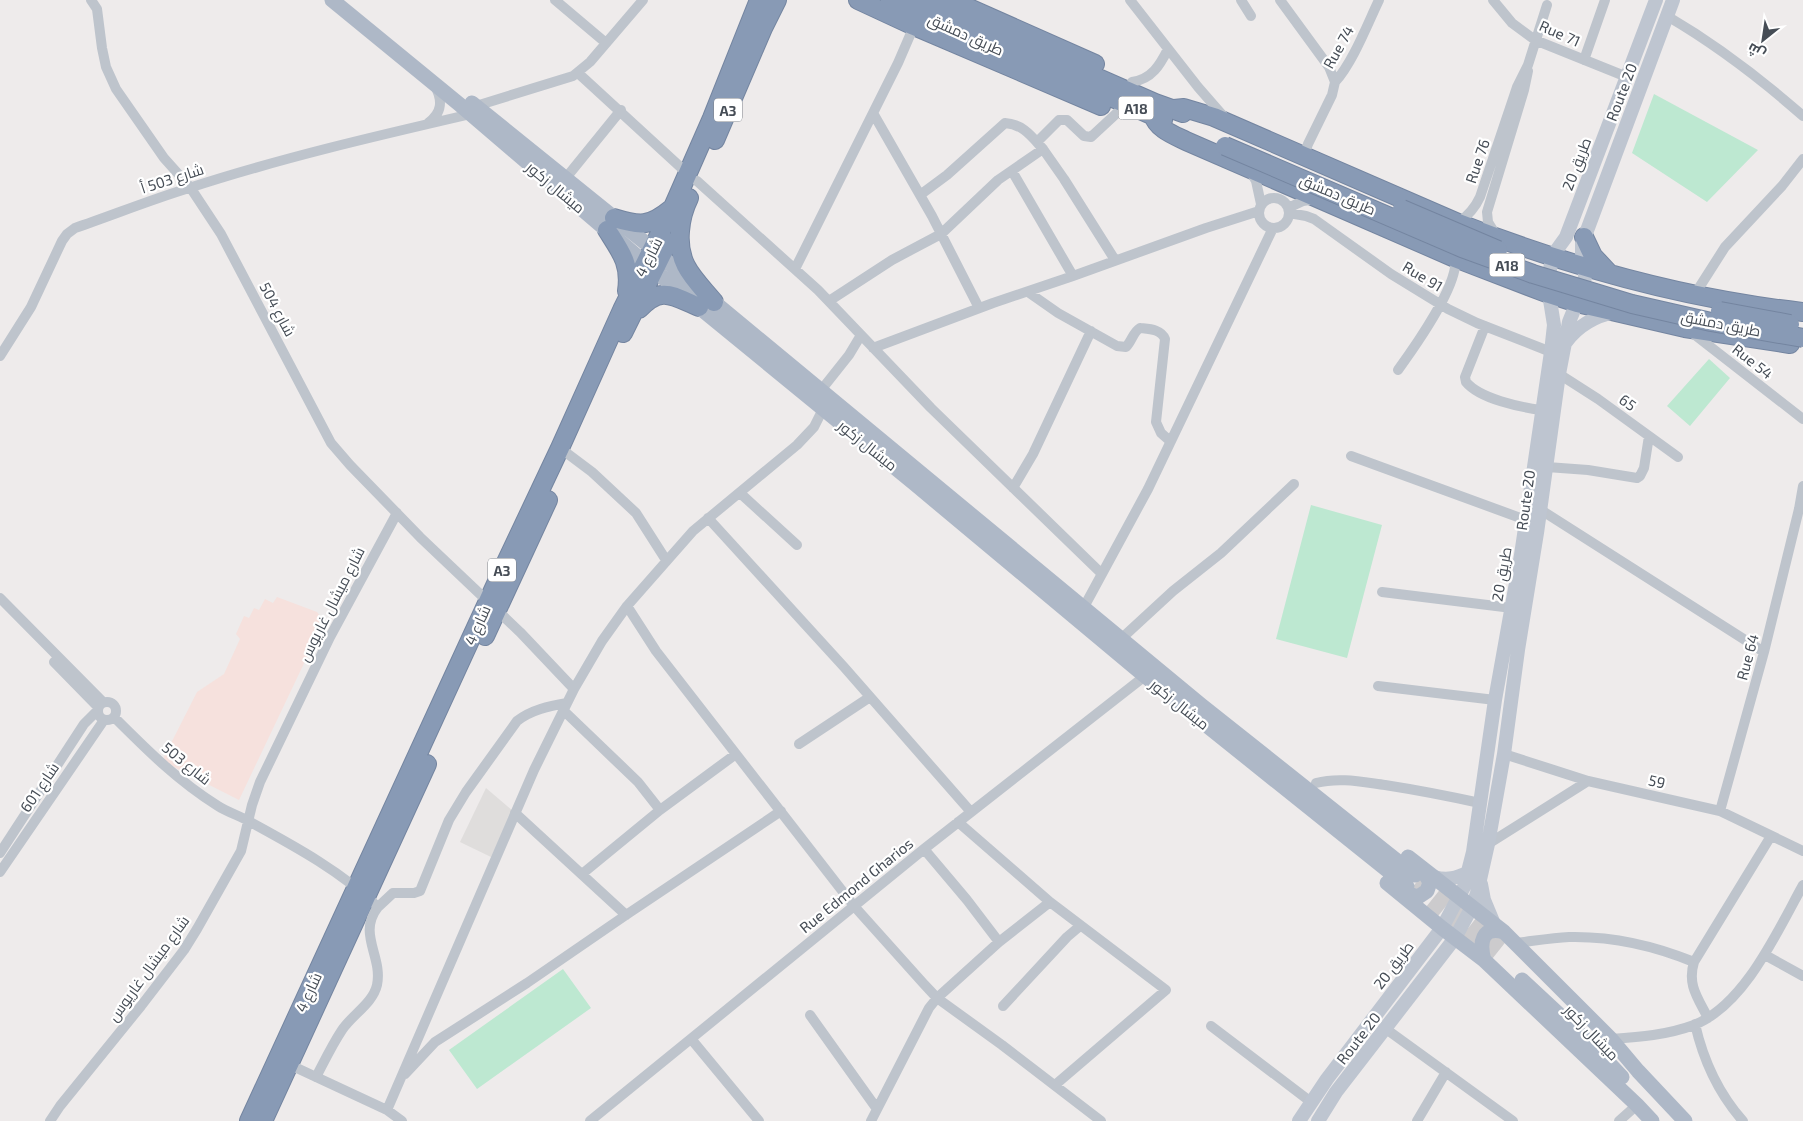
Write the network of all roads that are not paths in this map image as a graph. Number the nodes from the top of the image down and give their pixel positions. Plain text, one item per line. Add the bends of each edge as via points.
1 (91, 0) edge
2 (332, 0) edge
3 (348, 0) edge
4 (555, 0) edge
5 (643, 0) edge
6 (858, 0) edge
7 (890, 0) edge
8 (921, 0) edge
9 (951, 0) edge
10 (1130, 0) edge
11 (1240, 0) edge
12 (1280, 0) edge
13 (1379, 0) edge
14 (1494, 0) edge
15 (1605, 0) edge
16 (1656, 0) edge
17 (1673, 0) edge
18 (768, 1) edge
19 (1548, 5) dead end
20 (1251, 16) dead end
21 (1667, 16) junction
22 (914, 26) junction
23 (1536, 40) junction
24 (606, 43) junction
25 (1168, 49) junction
26 (1584, 60) junction
27 (1051, 65) junction
28 (1528, 65) junction
29 (578, 73) junction
30 (1627, 77) junction
31 (1132, 82) junction
32 (1335, 82) junction
33 (433, 83) junction
34 (1513, 102) junction
35 (473, 110) junction
36 (620, 110) junction
37 (1151, 110) junction
38 (1118, 112) junction
39 (873, 113) junction
40 (1803, 116) edge
41 (424, 125) junction
42 (1228, 135) junction
43 (1509, 140) junction
44 (1040, 146) junction
45 (1304, 156) junction
46 (1803, 159) edge
47 (1249, 168) junction
48 (1012, 171) junction
49 (565, 178) junction
50 (693, 178) junction
51 (190, 187) junction
52 (1488, 189) junction
53 (920, 195) junction
54 (1321, 199) junction
55 (1260, 208) junction
56 (678, 210) junction
57 (1288, 211) junction
58 (1458, 222) junction
59 (610, 224) junction
60 (1273, 228) junction
61 (941, 234) junction
62 (1584, 237) junction
63 (1499, 239) junction
64 (1553, 256) junction
65 (1455, 258) junction
66 (653, 260) junction
67 (1115, 260) junction
68 (1471, 265) junction
69 (1584, 265) junction
70 (795, 269) junction
71 (1609, 273) junction
72 (1073, 276) junction
73 (1028, 292) junction
74 (1549, 294) junction
75 (1695, 294) junction
76 (829, 301) junction
77 (1577, 303) junction
78 (707, 304) junction
79 (1440, 304) junction
80 (979, 308) junction
81 (628, 312) junction
82 (1615, 312) junction
83 (1803, 312) edge
84 (1554, 318) junction
85 (1569, 322) junction
86 (1485, 326) junction
87 (1803, 326) edge
88 (1685, 328) junction
89 (1091, 331) junction
90 (862, 335) junction
91 (1803, 338) edge
92 (1565, 342) junction
93 (1803, 346) edge
94 (873, 348) junction
95 (1551, 352) junction
96 (0, 356) edge
97 (1398, 370) dead end
98 (1558, 374) junction
99 (822, 389) junction
100 (823, 409) junction
101 (1541, 410) junction
102 (1803, 419) edge
103 (1649, 436) junction
104 (1170, 442) junction
105 (564, 451) junction
106 (1351, 456) dead end
107 (1678, 457) dead end
108 (1547, 467) junction
109 (1294, 484) dead end
110 (1803, 486) edge
111 (1013, 488) junction
112 (740, 493) junction
113 (1801, 507) edge
114 (1540, 510) junction
115 (397, 513) junction
116 (708, 518) junction
117 (1526, 520) junction
118 (796, 546) dead end
119 (666, 560) junction
120 (1102, 574) junction
121 (1382, 592) dead end
122 (0, 598) edge
123 (0, 606) edge
124 (492, 606) junction
125 (627, 606) junction
126 (1084, 607) junction
127 (1512, 608) junction
128 (1122, 638) junction
129 (1764, 652) junction
130 (1149, 661) junction
131 (1148, 678) junction
132 (1378, 686) dead end
133 (574, 689) junction
134 (870, 697) junction
135 (1495, 700) junction
136 (565, 707) junction
137 (103, 711) junction
138 (799, 744) dead end
139 (736, 754) junction
140 (1504, 754) junction
141 (1588, 781) junction
142 (1316, 783) junction
143 (1480, 803) junction
144 (660, 810) junction
145 (1720, 811) junction
146 (781, 812) junction
147 (971, 812) junction
148 (515, 814) junction
149 (249, 821) junction
150 (958, 822) junction
151 (1771, 836) junction
152 (1488, 844) junction
153 (924, 849) junction
154 (1802, 850) edge
155 (0, 853) edge
156 (0, 872) edge
157 (582, 874) junction
158 (1434, 877) junction
159 (1410, 880) junction
160 (1803, 885) edge
161 (1470, 889) junction
162 (367, 897) junction
163 (1050, 902) junction
164 (854, 906) junction
165 (1422, 912) junction
166 (626, 915) junction
167 (1080, 926) junction
168 (1435, 937) junction
169 (998, 942) junction
170 (1496, 945) junction
171 (1449, 947) junction
172 (1765, 955) junction
173 (1694, 962) junction
174 (1803, 976) edge
175 (937, 998) junction
176 (1003, 1006) dead end
177 (810, 1015) dead end
178 (1708, 1018) junction
179 (1694, 1024) junction
180 (1210, 1026) dead end
181 (1386, 1029) junction
182 (419, 1033) junction
183 (1611, 1039) junction
184 (692, 1040) junction
185 (436, 1042) junction
186 (283, 1061) junction
187 (1446, 1072) junction
188 (316, 1077) junction
189 (401, 1078) junction
190 (1055, 1085) junction
191 (1311, 1102) junction
192 (1637, 1105) junction
193 (877, 1109) junction
194 (387, 1110) junction
195 (50, 1121) edge
196 (248, 1121) edge
197 (263, 1121) edge
198 (402, 1121) edge
199 (590, 1121) edge
200 (759, 1121) edge
201 (871, 1121) edge
202 (1101, 1121) edge
203 (1299, 1121) edge
204 (1318, 1121) edge
205 (1417, 1121) edge
206 (1513, 1121) edge
207 (1619, 1121) edge
208 (1652, 1121) edge
209 (1662, 1121) edge
210 (1674, 1121) edge
211 (1685, 1121) edge
212 (1743, 1121) edge

1 - 51 street, شارع 504 via 97,9 106,67 116,89 164,158
2 - 33 main road, ميشال زكور
3 - 35 main road, ميشال زكور
4 - 24 street
5 - 24 street
6 - 22 highway
7 - 27 highway, طريق دمشق / A18
8 - 27 highway, طريق دمشق / A18
9 - 31 highway
10 - 25 street
11 - 20 street
12 - 32 street via 1329,68
13 - 32 street, Rue 74 via 1342,75
14 - 23 street, Rue 71 via 1512,23
15 - 26 street
16 - 30 main road, طريق 20
17 - 21 main road, Route 20
18 - 50 highway, A3
18 - 50 highway, A3 via 752,17
19 - 23 street, Rue 76
21 - 40 street via 1718,50
21 - 62 main road, Route 20
22 - 38 highway
22 - 39 street
23 - 26 street, Rue 71
23 - 28 street, Rue 76
24 - 29 street
25 - 31 street via 1154,72
25 - 42 street
26 - 30 street, Rue 71
27 - 37 highway, طريق دمشق / A18
28 - 34 street, Rue 76
28 - 43 street, Rue 76 via 1527,82
29 - 35 street, شارع 503 أ
29 - 36 street
30 - 64 main road, طريق 20 via 1566,237
31 - 37 highway via 1148,92
32 - 45 street, Rue 74
33 - 35 main road, ميشال زكور
33 - 41 street via 440,96 440,109
34 - 43 street, Rue 76
34 - 52 street, Rue 76
35 - 41 street, شارع 503 أ
35 - 49 main road, ميشال زكور
35 - 59 main road, ميشال زكور
36 - 49 street
36 - 50 street
37 - 38 highway via 1133,115
37 - 42 highway, طريق دمشق / A18
37 - 42 highway, طريق دمشق / A18 via 1174,109
37 - 47 highway via 1157,123 1168,132
38 - 44 street via 1091,137 1084,136 1067,120 1059,120
39 - 53 street
39 - 70 street
41 - 51 street, شارع 503 أ via 345,143
42 - 45 highway
42 - 87 highway, طريق دمشق / A18, bridge via 1526,260 1677,303
42 - 91 highway, طريق دمشق / A18, bridge via 1462,248 1533,274 1632,304
43 - 52 street, Rue 76
44 - 48 street
44 - 53 street via 1024,128 1005,123
44 - 67 street
45 - 58 highway
46 - 75 street via 1725,247
47 - 54 highway
47 - 55 street via 1256,181
48 - 61 street via 998,180
48 - 72 street
49 - 59 main road, ميشال زكور
50 - 56 highway, A3
50 - 70 street
51 - 96 street, شارع 503 أ via 74,228 67,234 31,307
51 - 115 street, شارع 504 via 222,234 327,437
52 - 58 street, Rue 76 via 1468,216
52 - 63 street, Rue 76 via 1488,222
53 - 61 street
54 - 57 street via 1303,201
54 - 65 highway
55 - 57 street via 1268,199 1276,198 1284,202
55 - 60 street via 1261,220
55 - 67 street
56 - 59 highway via 647,224
56 - 66 highway, شارع 4 / A3
56 - 78 highway via 682,258
57 - 60 street via 1284,224
57 - 79 street, Rue 91 via 1314,219 1391,274
58 - 63 highway
59 - 66 main road, ميشال زكور
59 - 81 highway via 628,272
60 - 104 street
61 - 76 street via 892,260
61 - 80 street
62 - 69 main road, Route 20 via 1581,251
62 - 71 highway via 1593,256
63 - 64 highway
64 - 69 highway
64 - 74 main road, طريق 20
65 - 68 highway
65 - 79 street via 1454,273
66 - 78 main road, ميشال زكور
66 - 81 highway, شارع 4 / A3
67 - 72 street
68 - 74 highway
68 - 79 street via 1459,274
69 - 71 highway
69 - 77 main road, Route 20 via 1584,285
70 - 76 street
71 - 75 highway
72 - 73 street
73 - 80 street
73 - 89 street
74 - 77 highway
74 - 84 main road, طريق 20
75 - 83 highway
76 - 90 street
77 - 82 highway
77 - 85 main road, Route 20
78 - 81 highway via 658,295
78 - 99 main road, ميشال زكور
78 - 100 main road, ميشال زكور
79 - 86 street, Rue 91
79 - 97 street
80 - 94 street
81 - 105 highway, شارع 4 / A3 via 616,347
82 - 88 highway
82 - 92 main road via 1587,322
84 - 85 main road via 1564,318
84 - 95 main road, طريق 20
85 - 92 main road, Route 20
86 - 95 street, Rue 91
86 - 101 street via 1465,377 1466,382 1493,397
88 - 93 highway
88 - 102 street, Rue 54
89 - 104 street via 1122,347 1130,343 1140,328 1157,331 1164,336 1156,422
89 - 111 street via 1033,454
90 - 94 street
90 - 99 street
92 - 98 main road, Route 20
94 - 111 street
95 - 101 main road, طريق 20
98 - 103 street, 65
98 - 108 main road, Route 20
99 - 126 main road, ميشال زكور
100 - 112 street via 814,427 802,440
100 - 131 main road, ميشال زكور
101 - 117 main road, طريق 20
103 - 107 street, 65
103 - 108 street via 1644,468 1637,478
104 - 120 street
105 - 119 street via 636,513
105 - 124 highway, شارع 4 / A3
106 - 117 street
108 - 114 main road, Route 20
109 - 128 street via 1233,542
110 - 113 street, Rue 64
111 - 120 street
112 - 116 street
112 - 118 street
113 - 129 street, Rue 64
114 - 129 street
114 - 140 main road, Route 20
115 - 124 street, شارع 504
115 - 149 street, شارع ميشال غاريوس via 323,652 260,782
116 - 119 street
116 - 134 street
117 - 127 main road, طريق 20
119 - 125 street
120 - 126 street
121 - 127 street
122 - 137 street, شارع 503
123 - 137 street, شارع 503
124 - 133 street, شارع 504
124 - 162 highway, شارع 4 / A3
125 - 133 street
125 - 139 street via 653,647
126 - 128 main road, ميشال زكور
127 - 135 main road, طريق 20
128 - 130 main road, ميشال زكور
129 - 145 street, Rue 64
130 - 142 main road via 1191,686
130 - 159 main road, ميشال زكور
131 - 147 street, Rue Edmond Gharios
131 - 159 main road, ميشال زكور
132 - 135 street
133 - 136 street
134 - 138 street
134 - 147 street
135 - 143 main road, طريق 20
136 - 144 street via 638,782
136 - 148 street
136 - 162 street via 549,706 517,721 449,820 420,891
137 - 149 street, شارع 503 via 180,780 220,807
137 - 155 street, شارع 601 via 84,724
137 - 156 street, شارع 601
139 - 144 street
139 - 146 street
140 - 141 street, 59
140 - 152 main road, Route 20
141 - 145 street, 59
141 - 152 street
142 - 143 street via 1339,779
142 - 159 main road
143 - 161 main road, طريق 20
144 - 157 street
145 - 151 street, 59
146 - 164 street
146 - 166 street
147 - 150 street, Rue Edmond Gharios
148 - 157 street
148 - 182 street
149 - 162 street via 305,853
149 - 195 street, شارع ميشال غاريوس via 235,862 184,950
150 - 153 street, Rue Edmond Gharios
150 - 163 street
151 - 154 street, 59
151 - 173 street
152 - 161 main road, Route 20
153 - 164 street, Rue Edmond Gharios
153 - 169 street
157 - 166 street
158 - 159 main road
158 - 161 main road
158 - 161 main road via 1455,879
159 - 165 main road
160 - 172 street
161 - 168 main road, طريق 20
161 - 170 main road
161 - 170 main road via 1484,900
161 - 171 main road, Route 20
162 - 186 highway, شارع 4 / A3
162 - 188 street via 378,982 375,992 343,1029
163 - 167 street
163 - 169 street
164 - 175 street
164 - 184 street, Rue Edmond Gharios
165 - 168 main road
165 - 168 main road via 1428,929
166 - 185 street
167 - 176 street
167 - 190 street via 1166,990
168 - 171 main road
168 - 191 main road, طريق 20
169 - 175 street
170 - 171 main road
170 - 171 main road via 1457,952
170 - 173 street via 1569,937 1602,939 1658,949
170 - 183 main road
170 - 192 main road
170 - 209 main road, ميشال زكور
170 - 210 main road, ميشال زكور via 1604,1043
171 - 181 main road, Route 20
172 - 174 street
172 - 178 street via 1732,998
173 - 178 street via 1692,986
175 - 190 street
175 - 193 street
177 - 193 street
178 - 179 street
179 - 183 street via 1659,1035
179 - 212 street via 1700,1047 1713,1074
180 - 191 street
181 - 187 street
181 - 204 main road, Route 20 via 1336,1092
182 - 185 street via 427,1042
182 - 189 street
183 - 211 main road
184 - 199 street, Rue Edmond Gharios
184 - 200 street
185 - 189 street
186 - 188 street
186 - 196 highway, شارع 4 / A3
186 - 197 highway, شارع 4 / A3
187 - 205 street
187 - 206 street
188 - 194 street
189 - 194 street
190 - 202 street
191 - 203 main road, طريق 20
192 - 207 street
192 - 208 main road
193 - 201 street
194 - 198 street

